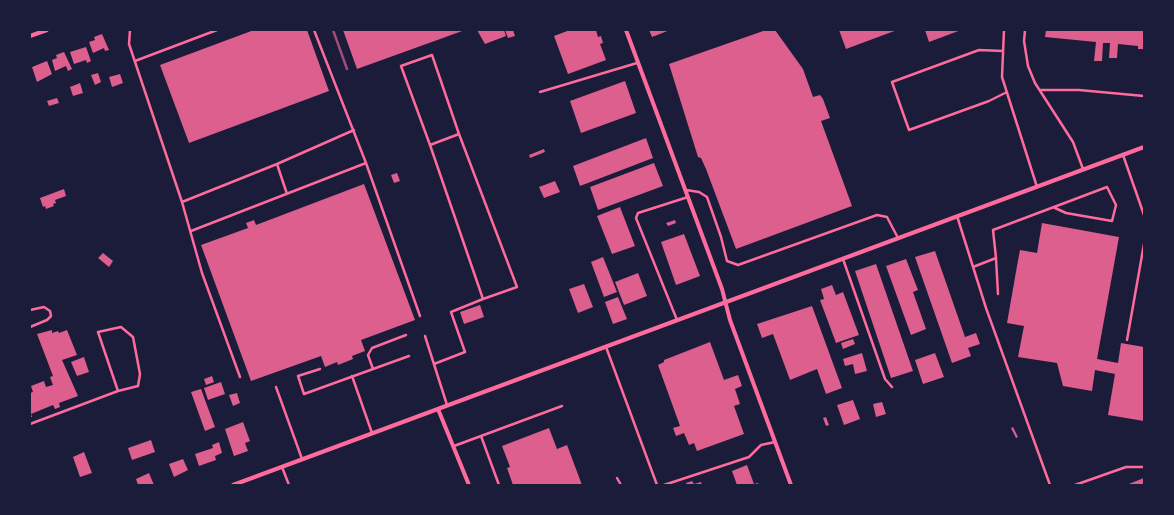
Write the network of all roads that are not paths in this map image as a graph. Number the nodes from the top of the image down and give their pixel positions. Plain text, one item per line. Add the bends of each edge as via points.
1 (47, 30) edge
2 (130, 30) edge
3 (217, 30) edge
4 (314, 30) edge
5 (626, 30) edge
6 (1004, 30) edge
7 (1025, 30) edge
8 (30, 36) edge
9 (1003, 51) junction
10 (135, 61) junction
11 (637, 63) junction
12 (1040, 90) junction
13 (540, 92) dead end
14 (1007, 92) junction
15 (1144, 96) edge
16 (354, 130) junction
17 (460, 134) junction
18 (430, 146) junction
19 (1144, 147) edge
20 (1122, 155) junction
21 (366, 163) junction
22 (277, 164) junction
23 (1083, 169) junction
24 (1037, 186) junction
25 (685, 190) junction
26 (287, 194) junction
27 (688, 197) junction
28 (182, 202) junction
29 (1055, 208) junction
30 (1144, 215) edge
31 (957, 216) junction
32 (191, 231) junction
33 (898, 238) junction
34 (1144, 244) edge
35 (843, 258) junction
36 (996, 258) junction
37 (973, 267) junction
38 (998, 294) dead end
39 (483, 299) junction
40 (725, 303) junction
41 (30, 310) edge
42 (420, 316) dead end
43 (677, 320) junction
44 (30, 327) edge
45 (406, 335) dead end
46 (425, 336) dead end
47 (1127, 340) dead end
48 (606, 346) junction
49 (409, 356) dead end
50 (434, 364) junction
51 (320, 369) dead end
52 (373, 369) junction
53 (352, 376) junction
54 (240, 377) dead end
55 (276, 387) dead end
56 (892, 387) dead end
57 (118, 391) junction
58 (447, 405) junction
59 (562, 406) dead end
60 (438, 409) junction
61 (30, 424) edge
62 (372, 434) junction
63 (480, 436) junction
64 (775, 442) junction
65 (453, 446) junction
66 (302, 459) junction
67 (282, 467) junction
68 (1144, 467) edge
69 (617, 478) dead end
70 (233, 485) edge
71 (289, 485) edge
72 (469, 485) edge
73 (499, 485) edge
74 (621, 485) edge
75 (656, 485) edge
76 (664, 485) edge
77 (791, 485) edge
78 (1050, 485) edge
79 (1075, 485) edge

1 - 8 street
2 - 10 lane via 129,44
3 - 10 lane
4 - 16 lane
5 - 11 street
6 - 9 lane
7 - 12 lane via 1028,66
9 - 14 lane via 1002,77
9 - 14 lane via 979,50 892,82 909,130
10 - 28 lane
11 - 13 lane
11 - 25 street
12 - 15 lane via 1079,90
12 - 23 lane via 1073,142
14 - 24 lane
16 - 21 lane
16 - 22 lane
17 - 18 lane
17 - 18 lane via 432,55 401,66
17 - 39 lane via 517,286
18 - 39 lane
19 - 20 street
20 - 23 street
20 - 30 lane
21 - 26 lane
21 - 42 lane
22 - 26 lane
22 - 28 lane
23 - 24 street
24 - 31 street
25 - 27 street
25 - 33 lane via 690,189 707,197 727,261 738,265 877,215 887,217
26 - 32 lane
27 - 40 street
27 - 43 lane via 638,213 636,218
28 - 32 lane
29 - 29 lane via 1107,187 1116,205 1112,221 1066,213
29 - 36 lane via 993,230
31 - 33 street
31 - 37 lane
32 - 54 lane via 202,273
33 - 35 street
34 - 47 lane
35 - 40 street
35 - 56 lane via 885,378
36 - 37 lane
36 - 38 lane
37 - 78 lane
39 - 50 lane via 451,312 464,352
40 - 43 street
40 - 64 street
41 - 44 lane via 44,306 50,311 51,316
43 - 48 street
45 - 52 lane via 372,348 368,355
46 - 50 lane
48 - 58 street
48 - 75 lane
49 - 52 lane
50 - 58 lane
51 - 53 lane via 298,376 304,394
52 - 53 lane
53 - 62 lane
55 - 66 lane
57 - 57 lane via 98,332 121,327 133,336 140,374 138,386
57 - 61 lane
58 - 60 street
59 - 63 lane
60 - 62 street
60 - 65 street
62 - 66 street
63 - 65 lane
63 - 73 lane
64 - 76 lane via 761,445 749,457
64 - 77 street
65 - 72 street
66 - 67 street
67 - 70 street
67 - 71 lane
68 - 79 lane via 1126,467
69 - 74 lane

